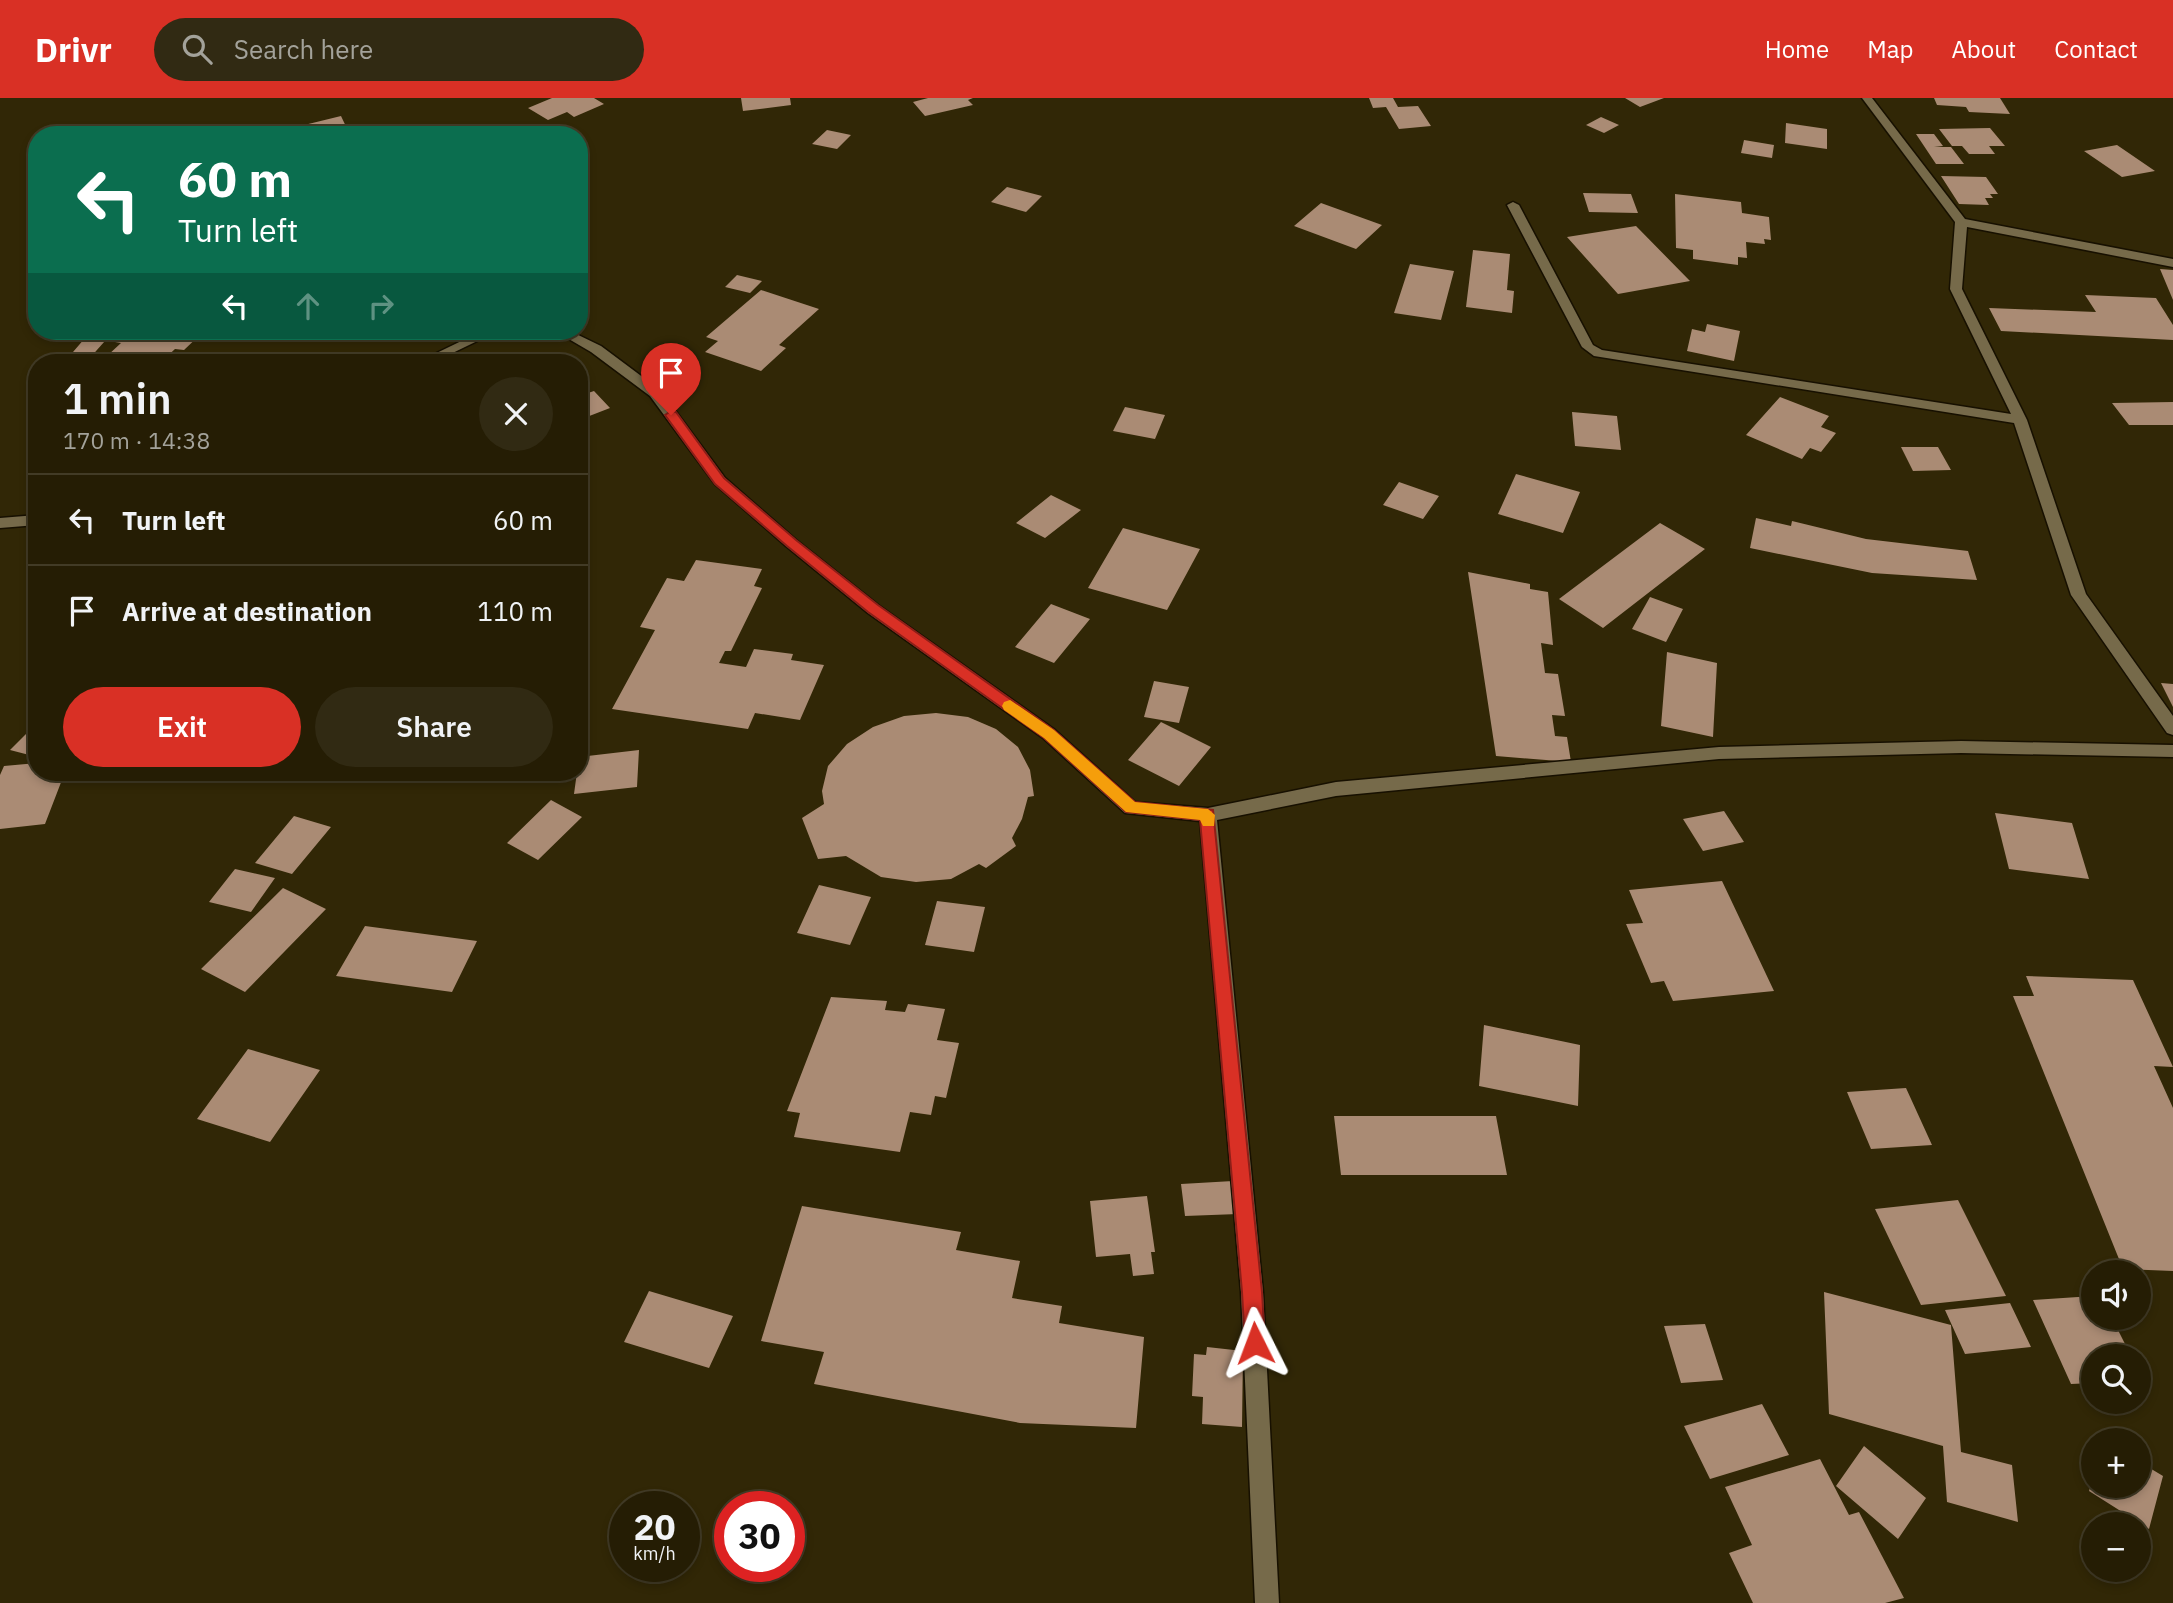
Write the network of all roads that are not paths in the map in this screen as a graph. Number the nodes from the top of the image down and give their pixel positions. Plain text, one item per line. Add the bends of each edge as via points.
1 (1867, 98) edge
2 (1513, 205) dead end
3 (1961, 222) junction
4 (2173, 263) edge
5 (472, 340) edge
6 (578, 340) edge
7 (442, 354) edge
8 (2020, 420) junction
9 (28, 521) edge
10 (0, 523) edge
11 (2173, 729) edge
12 (2173, 751) edge
13 (1208, 815) junction
14 (1267, 1603) edge

1 - 3 street
2 - 8 street via 1588,346 1599,353
3 - 4 street
3 - 8 street via 1956,289
5 - 7 street
6 - 13 street via 655,393 720,481 791,543 873,609 1049,734 1131,808
8 - 11 street via 2080,595
9 - 10 street
12 - 13 street via 1961,747 1719,752 1336,789
13 - 14 street via 1252,1292

